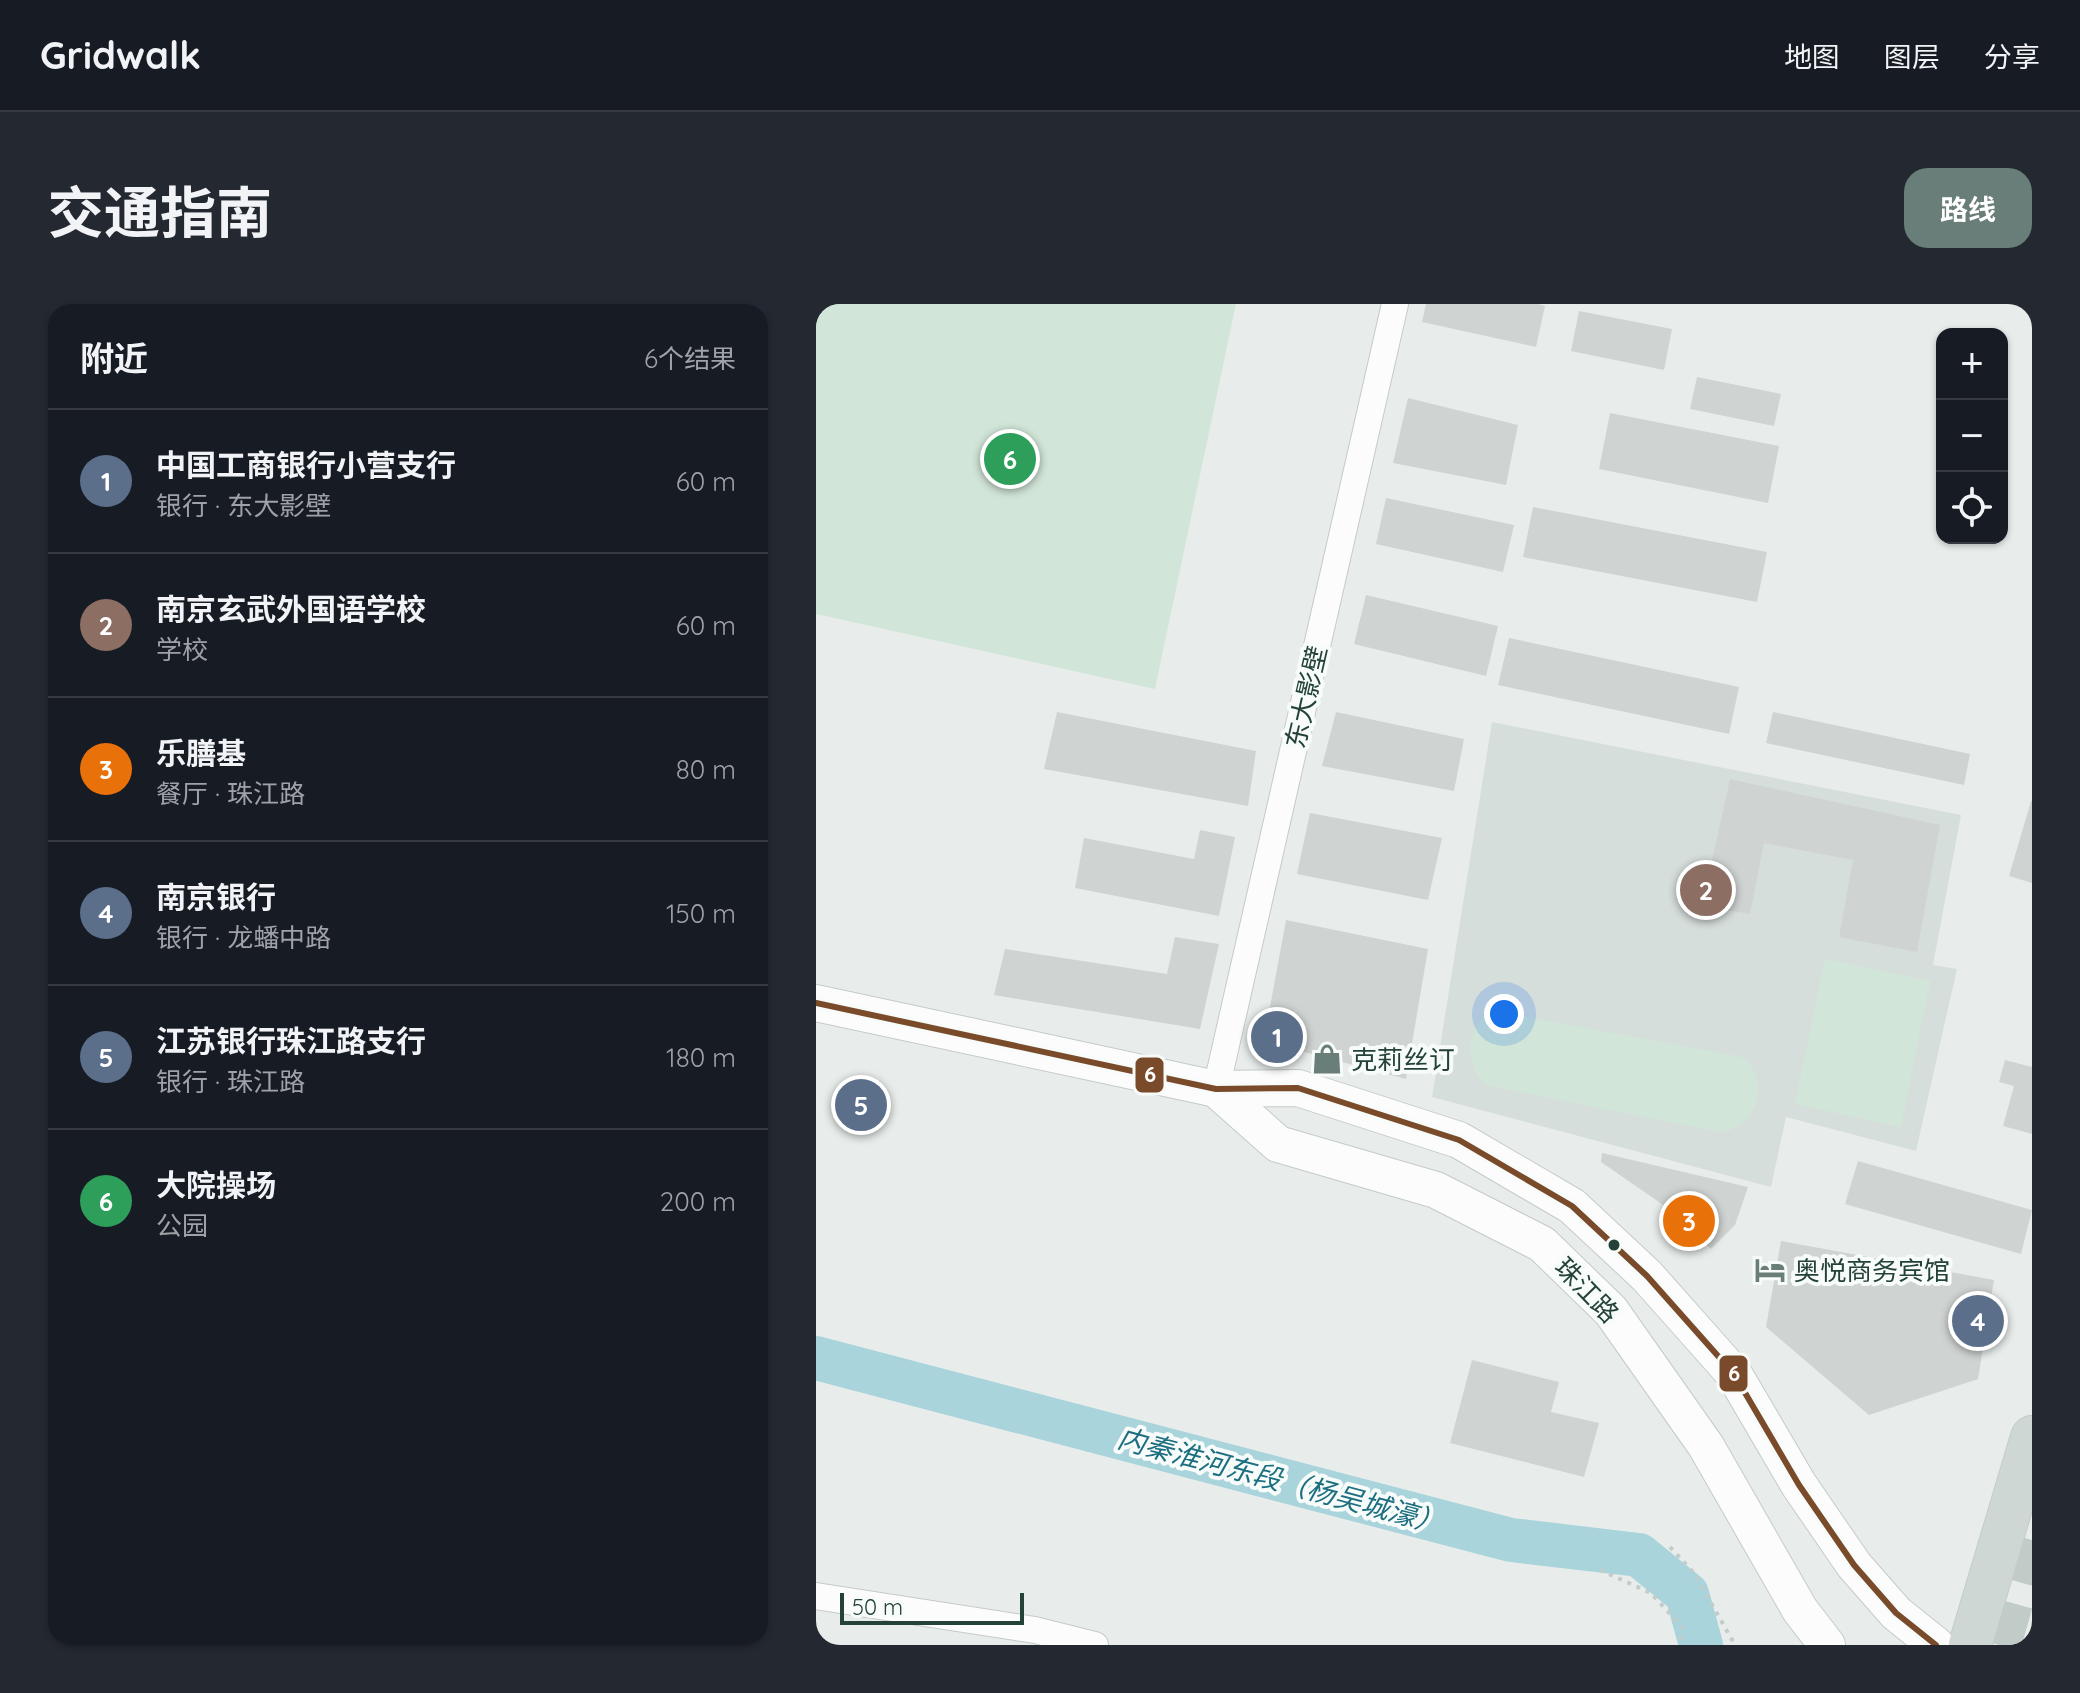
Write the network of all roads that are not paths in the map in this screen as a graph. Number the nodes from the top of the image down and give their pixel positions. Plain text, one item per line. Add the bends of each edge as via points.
1 (1395, 304) edge
2 (816, 1003) edge
3 (1216, 1089) junction
4 (2032, 1437) edge
5 (816, 1596) edge
6 (1095, 1645) edge
7 (1827, 1645) edge
8 (1936, 1645) edge
9 (1970, 1645) edge

1 - 3 street, 东大影壁
2 - 3 main road, 珠江路
3 - 7 main road, 珠江路 via 1278,1144 1436,1190 1542,1244 1611,1311 1706,1446 1800,1610
3 - 8 main road, 珠江路 via 1298,1088 1459,1140 1572,1206 1647,1276 1734,1374 1799,1485 1854,1565 1896,1613
4 - 9 main road
5 - 6 street via 1035,1630

